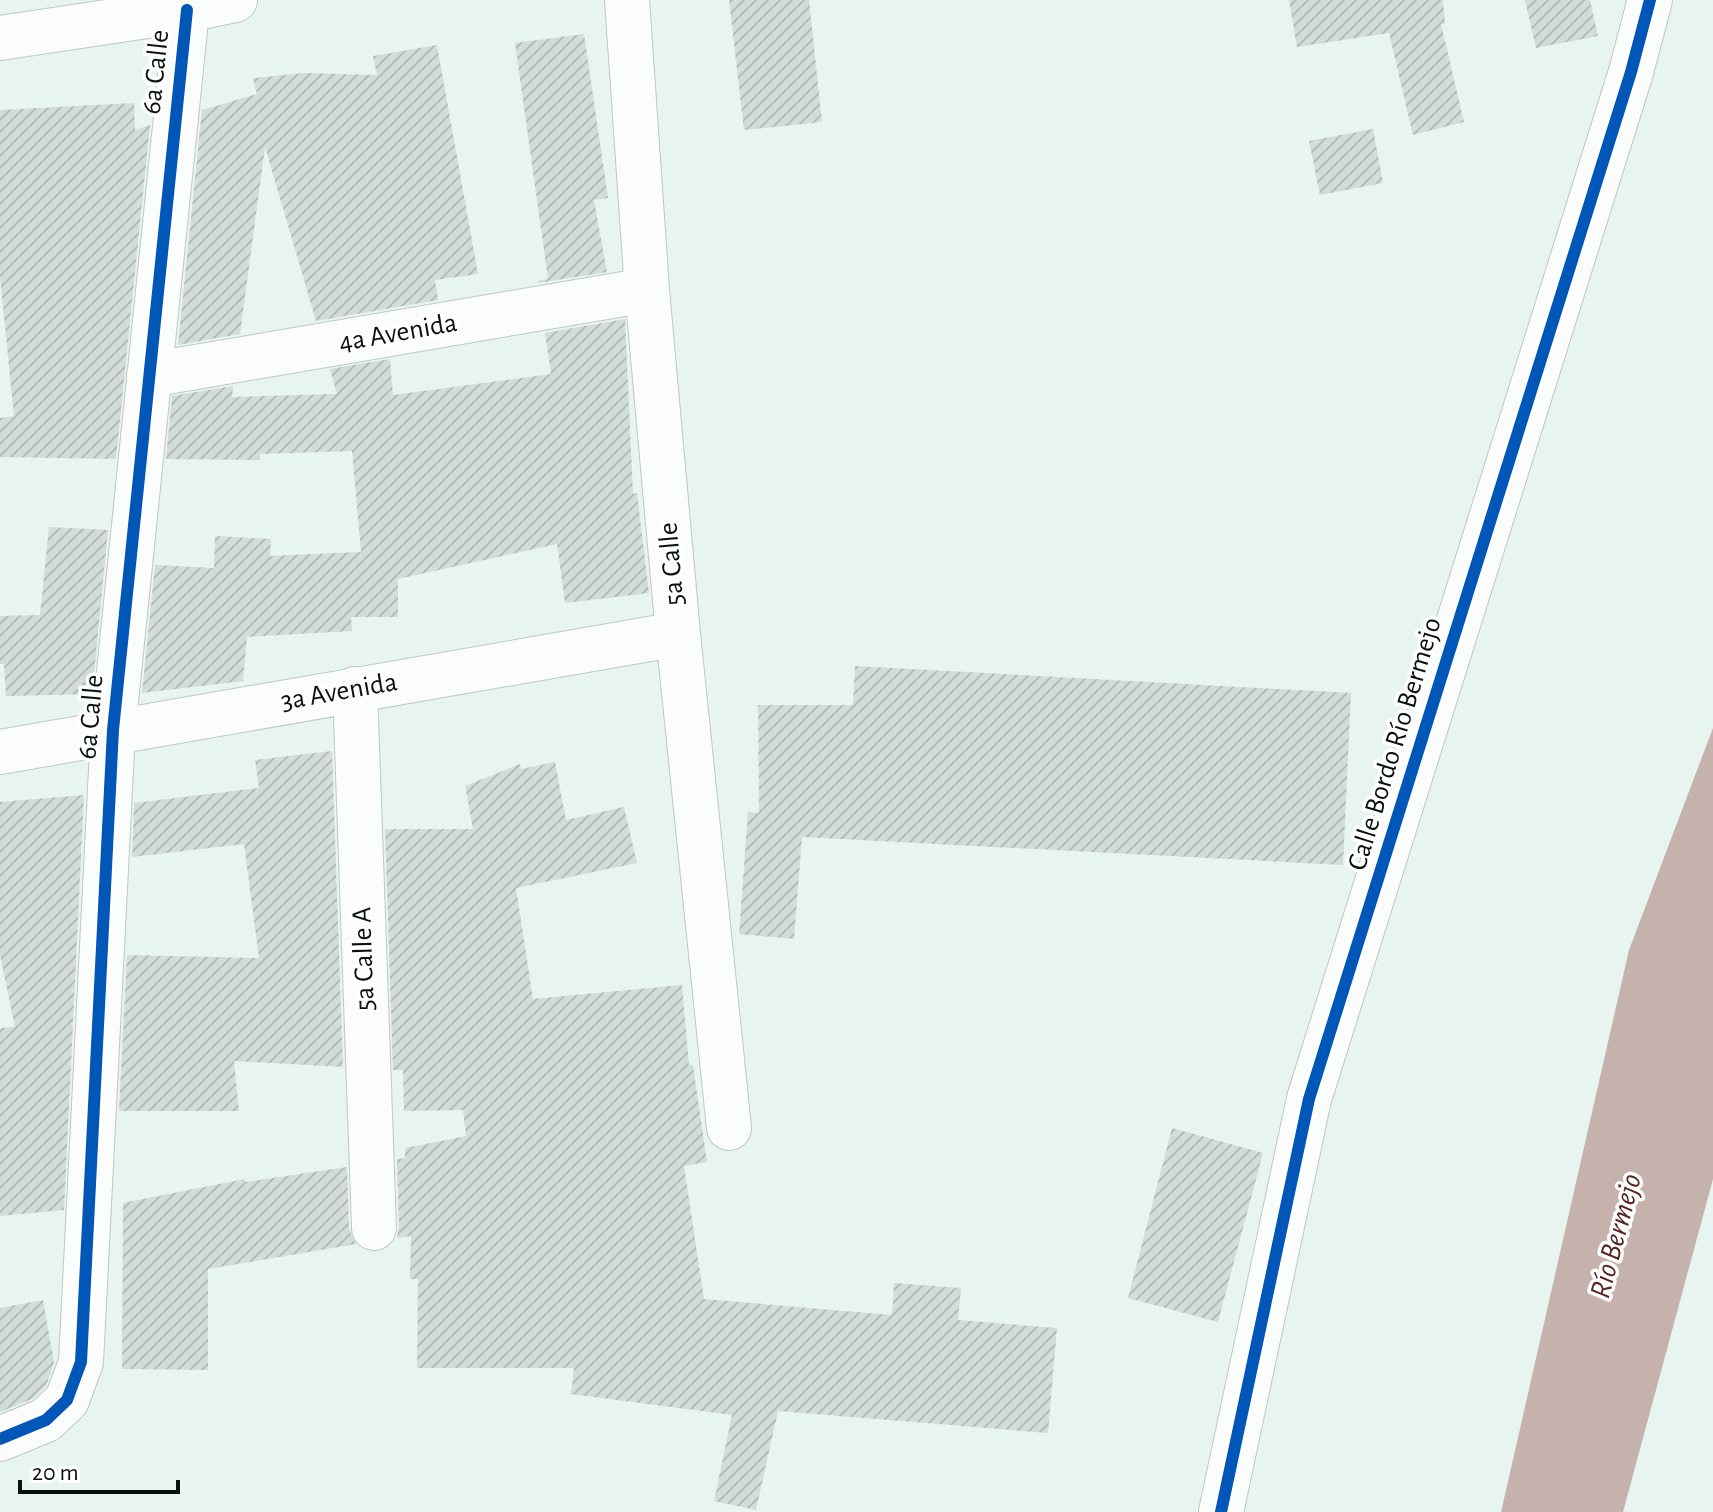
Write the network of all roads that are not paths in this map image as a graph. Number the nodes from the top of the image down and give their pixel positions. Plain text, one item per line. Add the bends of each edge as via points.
1 (235, 0) edge
2 (627, 0) edge
3 (1650, 0) edge
4 (187, 10) junction
5 (0, 38) edge
6 (647, 290) junction
7 (149, 375) junction
8 (678, 634) junction
9 (355, 689) junction
10 (113, 730) junction
11 (0, 752) edge
12 (729, 1128) dead end
13 (374, 1228) dead end
14 (0, 1439) edge
15 (1221, 1512) edge

1 - 4 street
2 - 6 street, 5a Calle
3 - 15 street, Calle Bordo Río Bermejo via 1309,1099
4 - 5 street
4 - 7 street, 6a Calle
6 - 7 street, 4a Avenida
6 - 8 street, 5a Calle
7 - 10 street, 6a Calle
8 - 9 street, 3a Avenida
8 - 12 street, 5a Calle
9 - 10 street, 3a Avenida
9 - 13 street, 5a Calle A
10 - 11 street, 3a Avenida
10 - 14 street, 6a Calle via 81,1362 67,1400 46,1420

